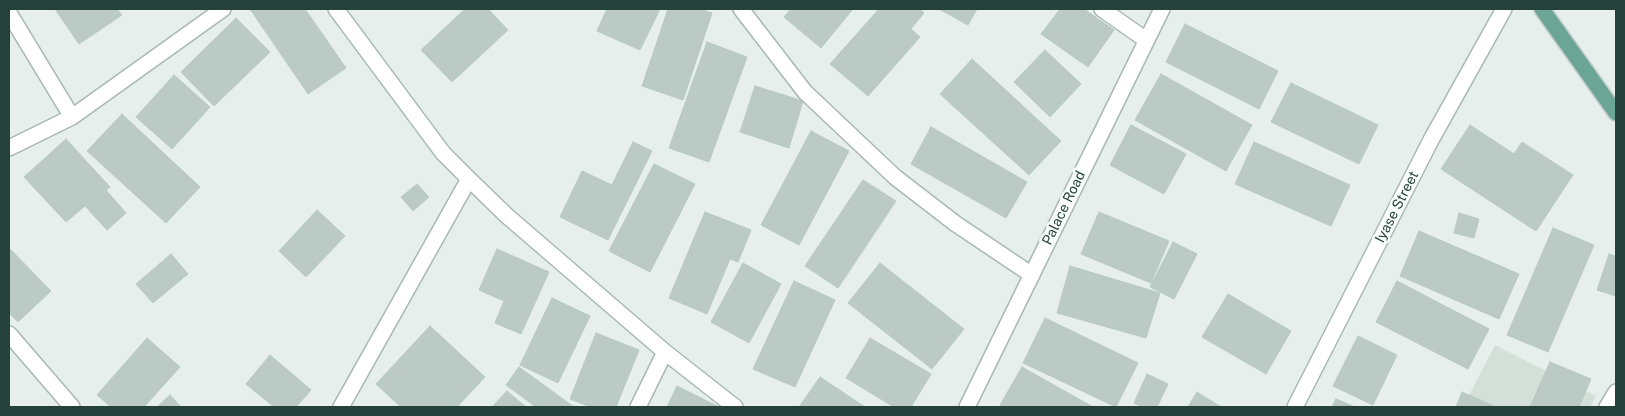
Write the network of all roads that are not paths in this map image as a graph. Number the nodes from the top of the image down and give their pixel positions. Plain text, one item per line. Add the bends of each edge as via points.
1 (223, 9) edge
2 (336, 9) edge
3 (741, 9) edge
4 (1102, 9) edge
5 (1162, 9) edge
6 (1504, 9) edge
7 (1542, 9) edge
8 (9, 13) edge
9 (1146, 40) junction
10 (1616, 113) edge
11 (72, 117) junction
12 (9, 148) edge
13 (469, 179) junction
14 (1032, 275) junction
15 (9, 334) edge
16 (665, 352) junction
17 (1616, 392) edge
18 (72, 407) edge
19 (341, 407) edge
20 (638, 407) edge
21 (735, 407) edge
22 (967, 407) edge
23 (1295, 407) edge
24 (1607, 407) edge

1 - 11 street
2 - 13 street via 443,153
3 - 14 street via 805,92 896,177 956,224
4 - 9 street
5 - 9 street, Palace Road
6 - 23 street, Iyase Street via 1431,140
7 - 10 main road
8 - 11 street
9 - 14 street, Palace Road
11 - 12 street
13 - 16 street via 506,215
13 - 19 street
14 - 22 street, Palace Road
15 - 18 street
16 - 20 street
16 - 21 street
17 - 24 street

